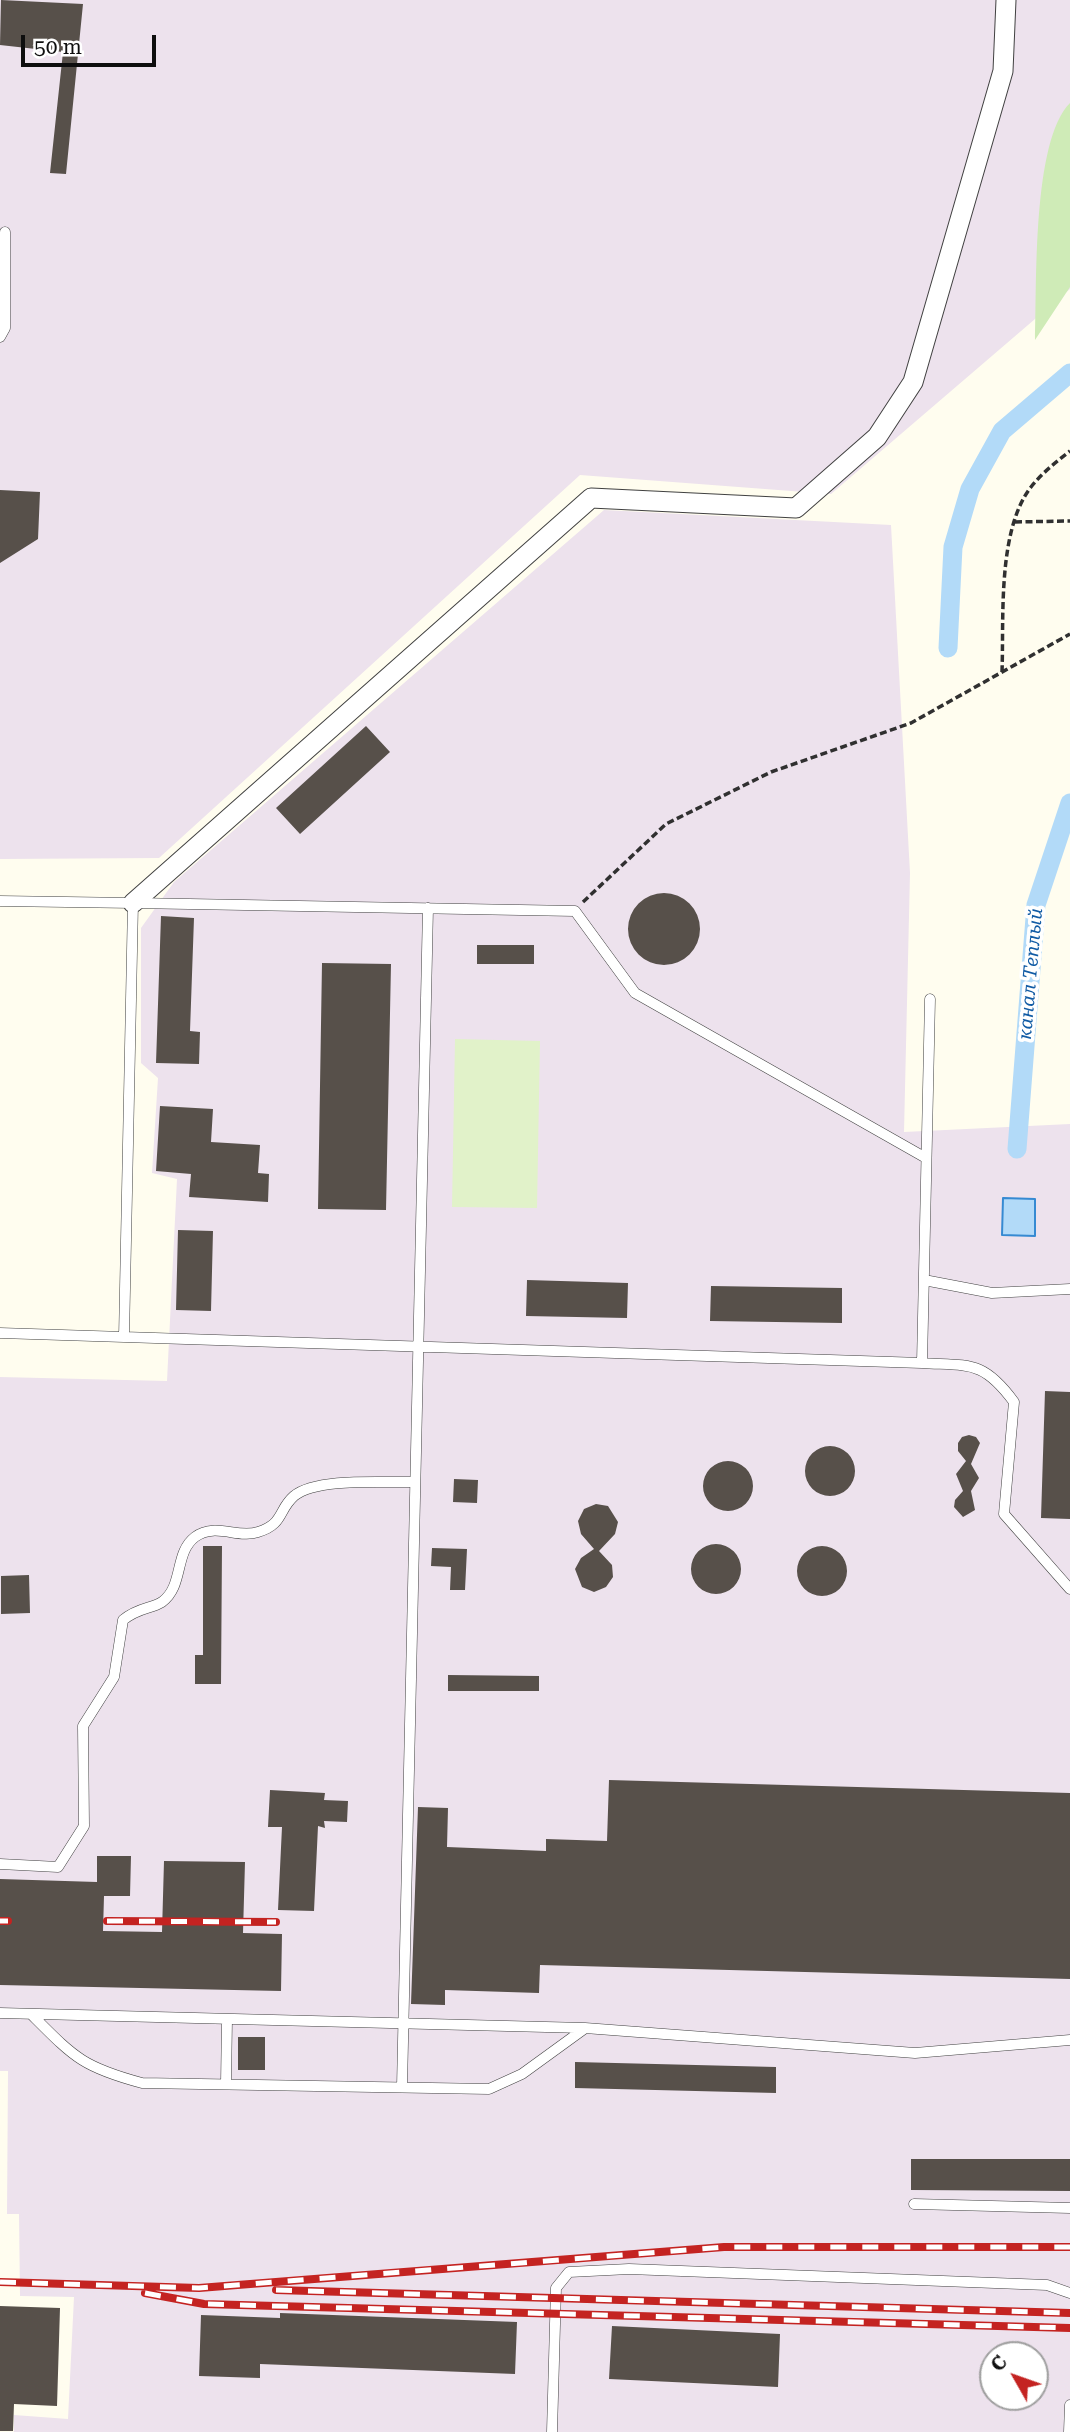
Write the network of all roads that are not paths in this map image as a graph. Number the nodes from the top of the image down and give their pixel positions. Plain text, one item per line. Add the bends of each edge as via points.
1 (1006, 0) edge
2 (5, 232) dead end
3 (0, 337) edge
4 (0, 901) edge
5 (133, 903) junction
6 (428, 908) junction
7 (930, 999) dead end
8 (926, 1158) junction
9 (924, 1280) junction
10 (1070, 1289) edge
11 (0, 1333) edge
12 (124, 1337) junction
13 (418, 1347) junction
14 (922, 1363) junction
15 (415, 1482) junction
16 (1070, 1589) edge
17 (0, 1864) edge
18 (0, 2013) edge
19 (31, 2014) junction
20 (227, 2019) junction
21 (403, 2024) junction
22 (585, 2028) junction
23 (1070, 2040) edge
24 (226, 2084) junction
25 (402, 2087) junction
26 (914, 2204) dead end
27 (1070, 2208) edge
28 (1070, 2293) edge
29 (1070, 2405) edge
30 (552, 2432) edge
31 (1069, 2432) edge

1 - 5 street via 1003,71 913,382 877,437 796,508 591,498
2 - 3 lane via 5,328
4 - 5 lane
5 - 6 lane
5 - 12 lane
6 - 8 lane via 575,911 635,993
6 - 13 lane
7 - 8 lane
8 - 9 lane
9 - 10 lane via 992,1293
9 - 14 lane
11 - 12 lane
12 - 13 lane
13 - 14 lane
13 - 15 lane
14 - 16 lane via 971,1366 995,1376 1014,1402 1003,1514
15 - 17 lane via 317,1486 294,1497 278,1523 255,1533 215,1530 195,1537 182,1554 178,1578 162,1602 137,1609 123,1620 114,1677 83,1726 84,1826 68,1855 58,1867
15 - 21 lane
18 - 19 lane
19 - 20 lane
19 - 24 lane via 74,2057 100,2071 142,2083
20 - 21 lane
20 - 24 lane
21 - 22 lane
21 - 25 lane
22 - 23 lane via 915,2053
22 - 25 lane via 522,2074 489,2089
24 - 25 lane
26 - 27 lane
28 - 30 lane via 1047,2284 629,2269 569,2272 556,2288
29 - 31 lane

